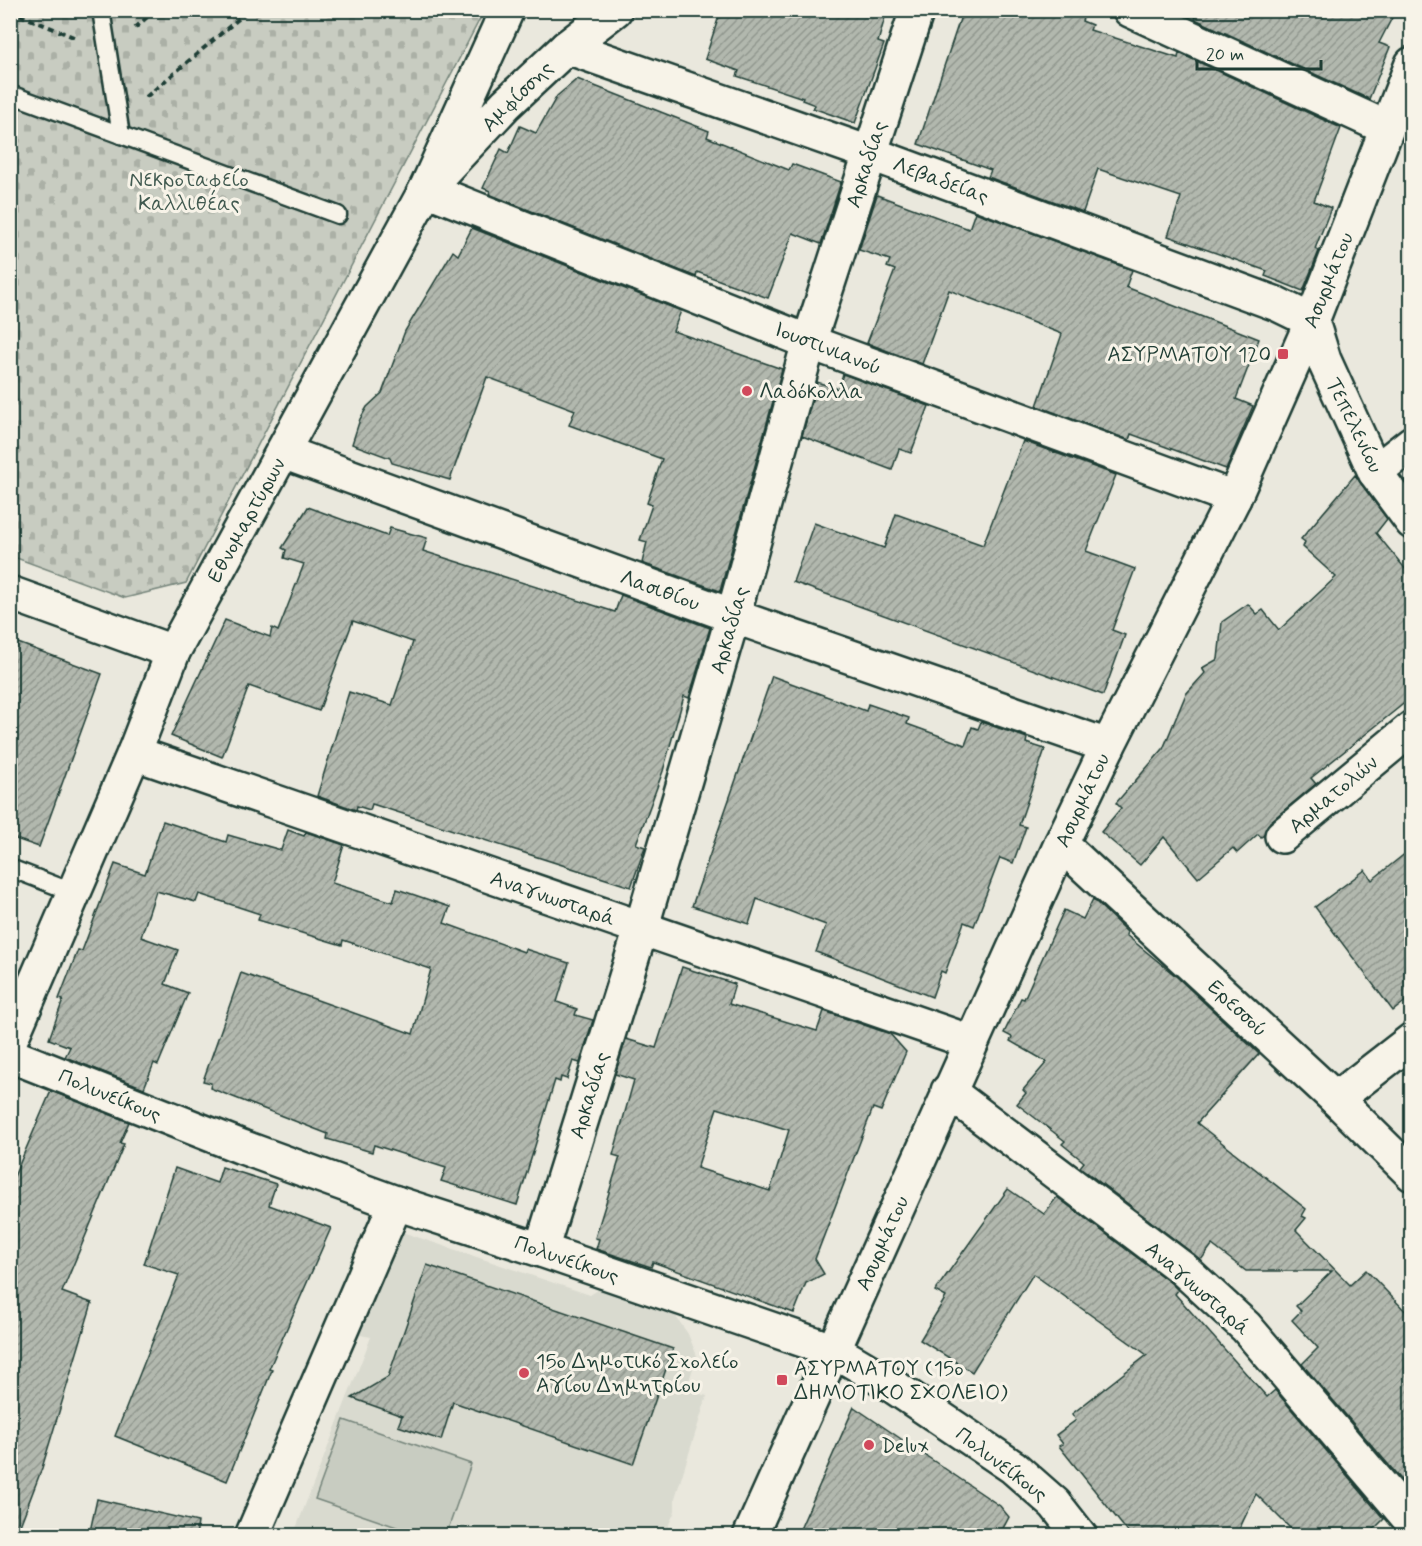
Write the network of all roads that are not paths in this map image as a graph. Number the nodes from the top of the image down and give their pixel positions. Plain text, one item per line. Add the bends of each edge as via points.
1 (101, 10) edge
2 (507, 10) edge
3 (615, 10) edge
4 (917, 10) edge
5 (1130, 10) edge
6 (567, 47) junction
7 (1412, 64) edge
8 (10, 94) edge
9 (120, 128) junction
10 (1388, 128) junction
11 (869, 153) junction
12 (426, 189) junction
13 (338, 215) dead end
14 (1312, 321) junction
15 (809, 342) junction
16 (1412, 443) edge
17 (283, 452) junction
18 (1375, 471) junction
19 (1234, 498) junction
20 (1412, 522) edge
21 (10, 592) edge
22 (733, 616) junction
23 (173, 652) junction
24 (1412, 728) edge
25 (1108, 746) junction
26 (134, 753) junction
27 (1282, 836) dead end
28 (1061, 844) junction
29 (10, 868) edge
30 (75, 893) junction
31 (641, 929) junction
32 (1412, 1040) edge
33 (10, 1041) edge
34 (971, 1042) junction
35 (10, 1055) edge
36 (948, 1091) junction
37 (1336, 1100) junction
38 (1412, 1174) edge
39 (396, 1203) junction
40 (541, 1250) junction
41 (835, 1351) junction
42 (1412, 1522) edge
43 (252, 1536) edge
44 (750, 1536) edge
45 (1080, 1536) edge

1 - 9 lane
2 - 12 street, Εθνομαρτύρων
3 - 6 street, Αμφίσσης
4 - 11 street, Αρκαδίας
5 - 10 street
6 - 11 street, Λεβαδείας
6 - 12 street, Αμφίσσης via 506,104
7 - 10 street, Ασυρμάτου
8 - 9 lane
9 - 13 lane
10 - 14 street, Ασυρμάτου
11 - 14 street, Λεβαδείας via 1277,304
11 - 15 street, Αρκαδίας
12 - 15 street, Ιουστινιανού
12 - 17 street, Εθνομαρτύρων
14 - 18 street, Τεπελενίου via 1324,360
14 - 19 street, Ασυρμάτου
15 - 19 street, Ιουστινιανού
15 - 22 street, Αρκαδίας
16 - 18 street
17 - 22 street, Λασιθίου
17 - 23 street, Εθνομαρτύρων
18 - 20 street, Τεπελενίου
19 - 25 street, Ασυρμάτου
21 - 23 street
22 - 25 street, Λασιθίου
22 - 31 street, Αρκαδίας
23 - 26 street, Εθνομαρτύρων
24 - 27 street, Αρματολών
25 - 28 street, Ασυρμάτου
26 - 30 street, Εθνομαρτύρων
26 - 31 street, Αναγνωσταρά
28 - 34 street, Ασυρμάτου
28 - 37 street, Ερεσσού
29 - 30 lane
30 - 33 street, Εθνομαρτύρων
31 - 34 street, Αναγνωσταρά
31 - 40 street, Αρκαδίας
32 - 37 street
34 - 36 street, Ασυρμάτου
35 - 39 street, Πολυνείκους
36 - 41 street, Ασυρμάτου
36 - 42 street, Αναγνωσταρά via 1183,1269 1246,1327
37 - 38 street, Ερεσσού
39 - 40 street, Πολυνείκους
39 - 43 street
40 - 41 street, Πολυνείκους
41 - 44 street, Ασυρμάτου
41 - 45 street, Πολυνείκους via 1013,1467 1055,1504

